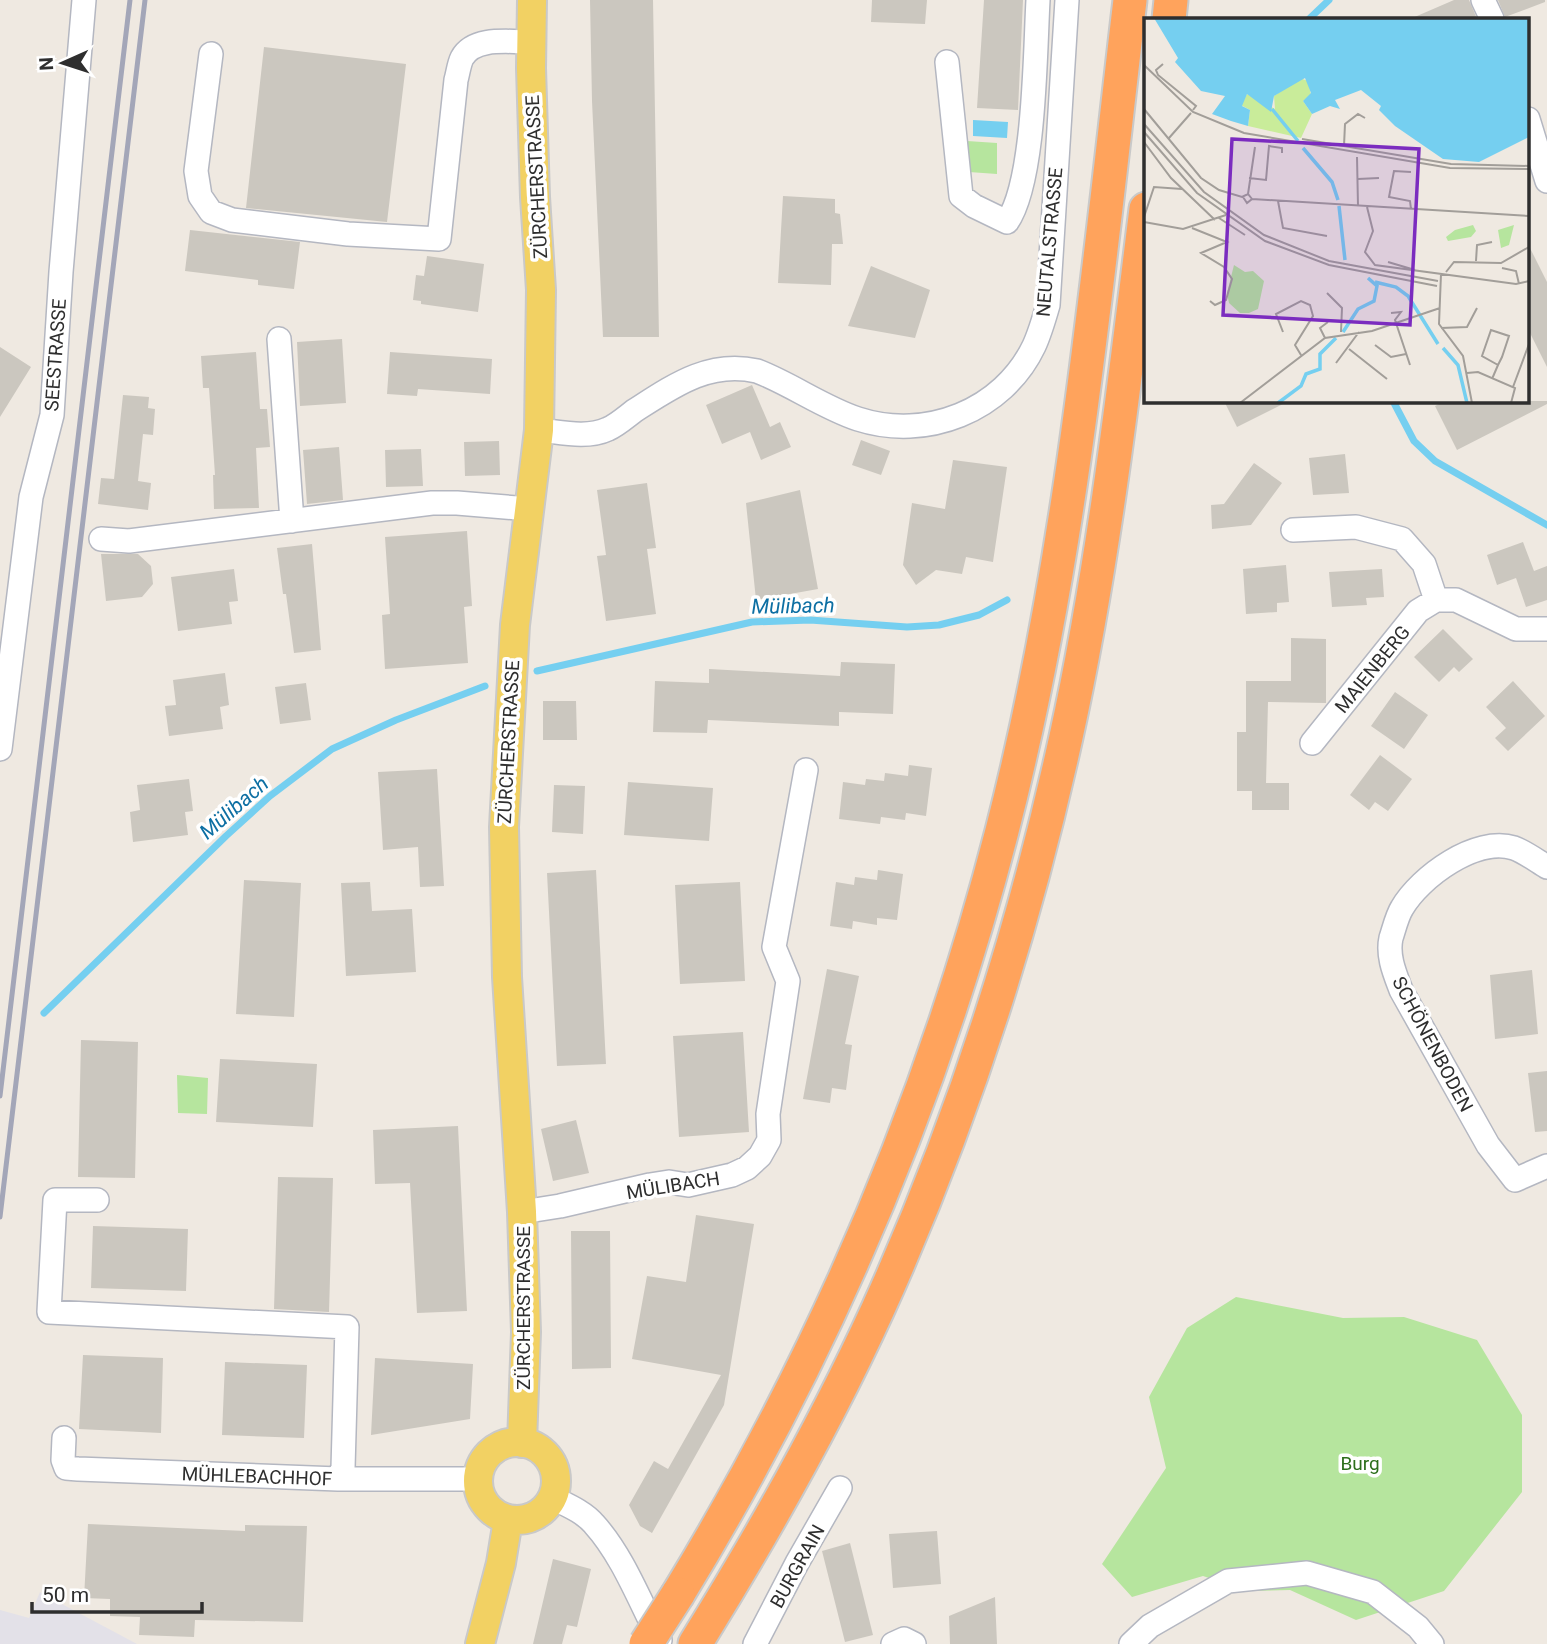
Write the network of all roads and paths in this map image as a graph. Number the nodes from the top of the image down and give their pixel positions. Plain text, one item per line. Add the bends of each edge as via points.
1 (83, 0) edge
2 (532, 0) edge
3 (1038, 0) edge
4 (1067, 0) edge
5 (1129, 0) edge
6 (1171, 0) edge
7 (1483, 0) edge
8 (1168, 18) edge
9 (1492, 18) edge
10 (531, 42) junction
11 (211, 54) dead end
12 (947, 62) dead end
13 (1533, 125) edge
14 (1547, 181) edge
15 (1144, 225) edge
16 (279, 339) dead end
17 (538, 430) junction
18 (530, 509) junction
19 (292, 521) junction
20 (1293, 530) dead end
21 (101, 540) dead end
22 (1436, 600) junction
23 (1547, 629) edge
24 (6, 661) edge
25 (1312, 743) dead end
26 (0, 749) edge
27 (806, 771) dead end
28 (1547, 867) edge
29 (1547, 1166) edge
30 (97, 1200) dead end
31 (522, 1212) junction
32 (64, 1438) dead end
33 (522, 1443) junction
34 (338, 1479) junction
35 (478, 1479) junction
36 (840, 1488) dead end
37 (553, 1498) junction
38 (508, 1520) junction
39 (480, 1644) edge
40 (646, 1644) edge
41 (662, 1644) edge
42 (695, 1644) edge
43 (755, 1644) edge
44 (893, 1644) edge
45 (914, 1644) edge
46 (1131, 1644) edge
47 (1432, 1644) edge

1 - 24 street, SEESTRASSE via 52,415 31,497
2 - 10 main road, ZÜRCHERSTRASSE
3 - 12 street, NEUTALSTRASSE via 1025,167 1016,211 1007,222 961,196
4 - 17 street, NEUTALSTRASSE via 1048,305 1029,355 995,394 960,417 933,425 896,427 858,419 757,371 724,368 678,383 608,429 582,434
5 - 40 highway, bridge via 1059,551 1025,733 960,981 910,1127 802,1373 749,1473
6 - 8 highway
7 - 9 street
10 - 11 street via 492,42 473,47 462,58 439,239 232,220 211,212 200,196 196,171
10 - 17 main road, ZÜRCHERSTRASSE via 541,290
13 - 14 street
15 - 42 highway via 1112,479 1083,654 1043,834 997,999 950,1133 878,1309 799,1467
16 - 19 street
17 - 18 main road, ZÜRCHERSTRASSE
18 - 19 street via 432,503
18 - 31 main road, ZÜRCHERSTRASSE via 514,625 504,827 507,977
19 - 21 street via 129,541
20 - 22 street via 1356,527 1402,539 1424,564
22 - 23 street via 1456,600 1516,629
22 - 25 street, MAIENBERG via 1418,611
24 - 26 street, SEESTRASSE
27 - 31 street, MÜLIBACH via 774,947 788,981 768,1114 769,1140 760,1157 732,1175 688,1185 650,1185
28 - 29 street, SCHÖNENBODEN via 1514,848 1498,847 1482,848 1450,862 1422,882 1401,909 1391,941 1392,966 1401,990 1488,1144 1515,1180
30 - 34 street via 55,1200 50,1312 347,1327 343,1468
31 - 33 main road, ZÜRCHERSTRASSE via 526,1332
32 - 34 street, MÜHLEBACHHOF via 66,1468
33 - 35 main road via 497,1448 481,1467
33 - 37 main road via 534,1446 551,1462 556,1474
34 - 35 street, MÜHLEBACHHOF
35 - 38 main road via 486,1505
36 - 43 street, BURGRAIN
37 - 38 main road via 539,1514
37 - 41 street via 593,1523
38 - 39 main road
44 - 45 street via 904,1639
46 - 47 street via 1150,1626 1228,1581 1307,1573 1373,1592

